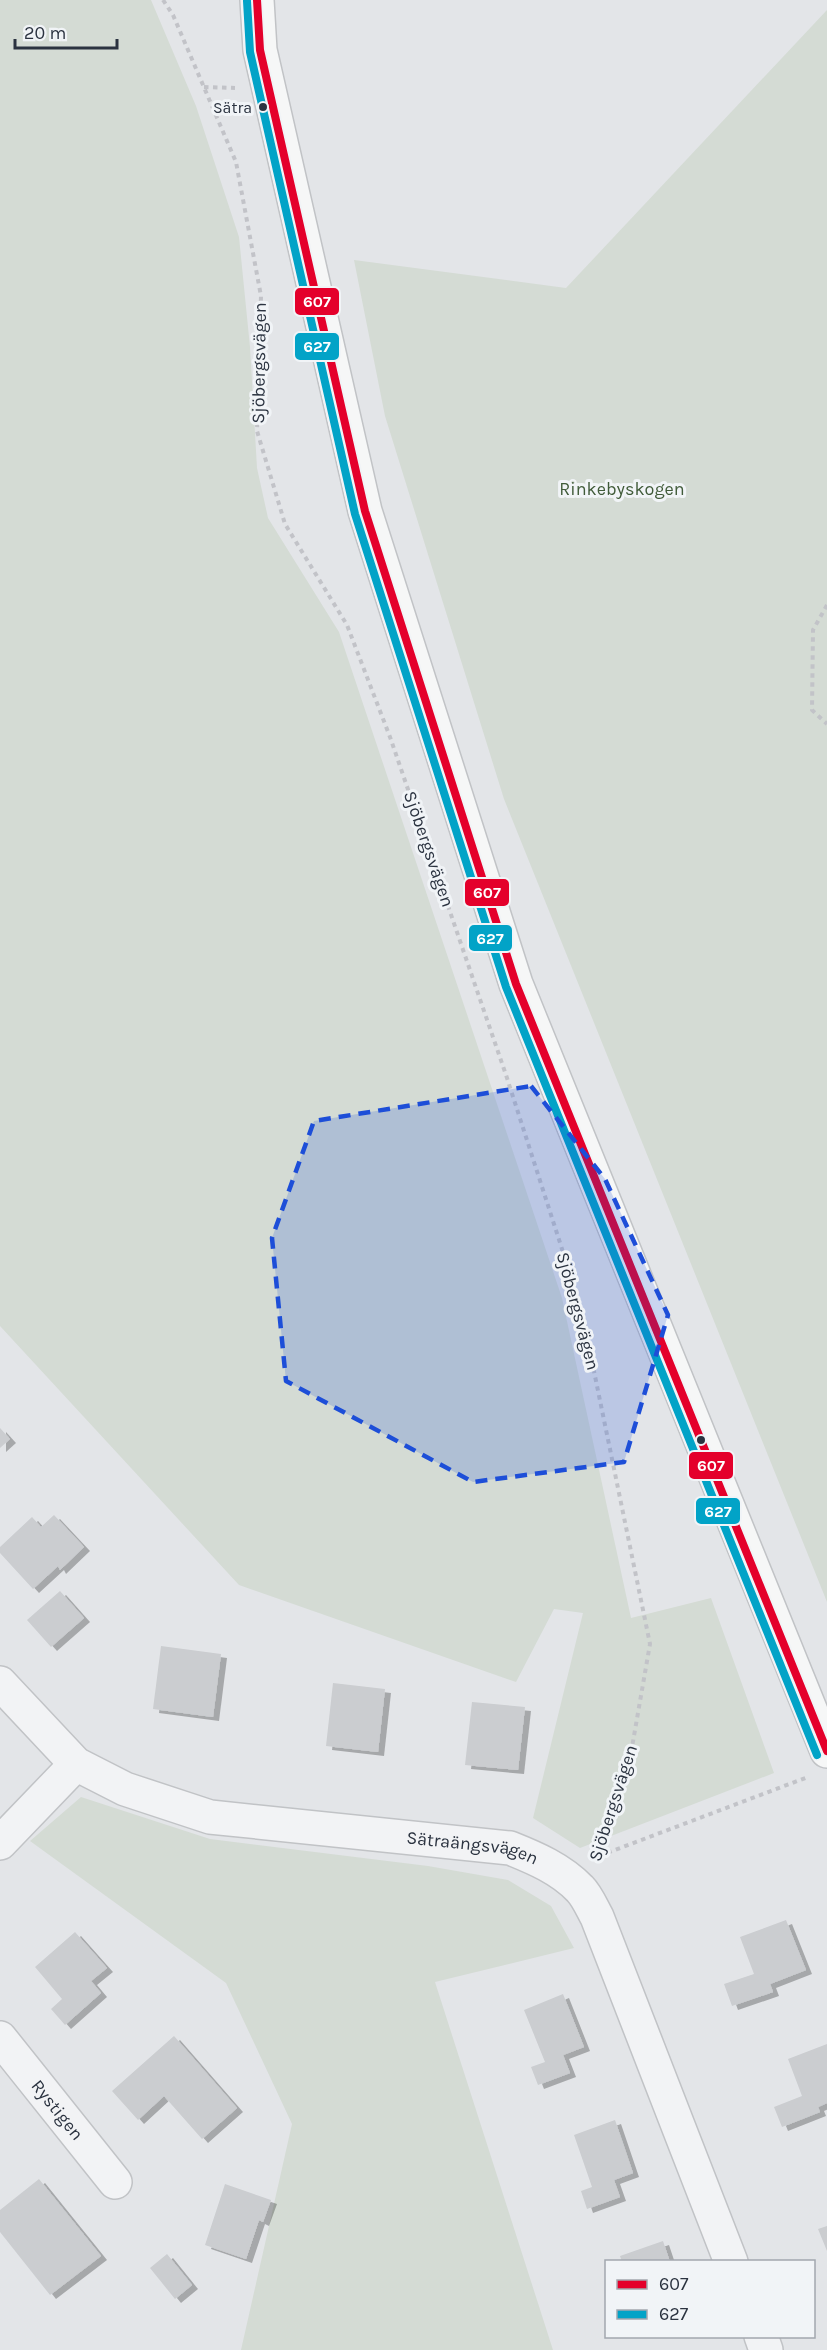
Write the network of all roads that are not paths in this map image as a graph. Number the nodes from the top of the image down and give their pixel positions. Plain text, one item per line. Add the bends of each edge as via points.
1 (257, 0) edge
2 (0, 1683) edge
3 (822, 1762) edge
4 (75, 1764) junction
5 (0, 1843) edge
6 (0, 2037) edge
7 (115, 2182) dead end
8 (730, 2260) edge

1 - 3 main road via 260,50 365,511 516,984
2 - 4 street, Sätraängsvägen
4 - 5 street
4 - 8 street, Sätraängsvägen via 124,1789 210,1817 510,1848 567,1877 581,1890 597,1917
6 - 7 street, Rystigen

